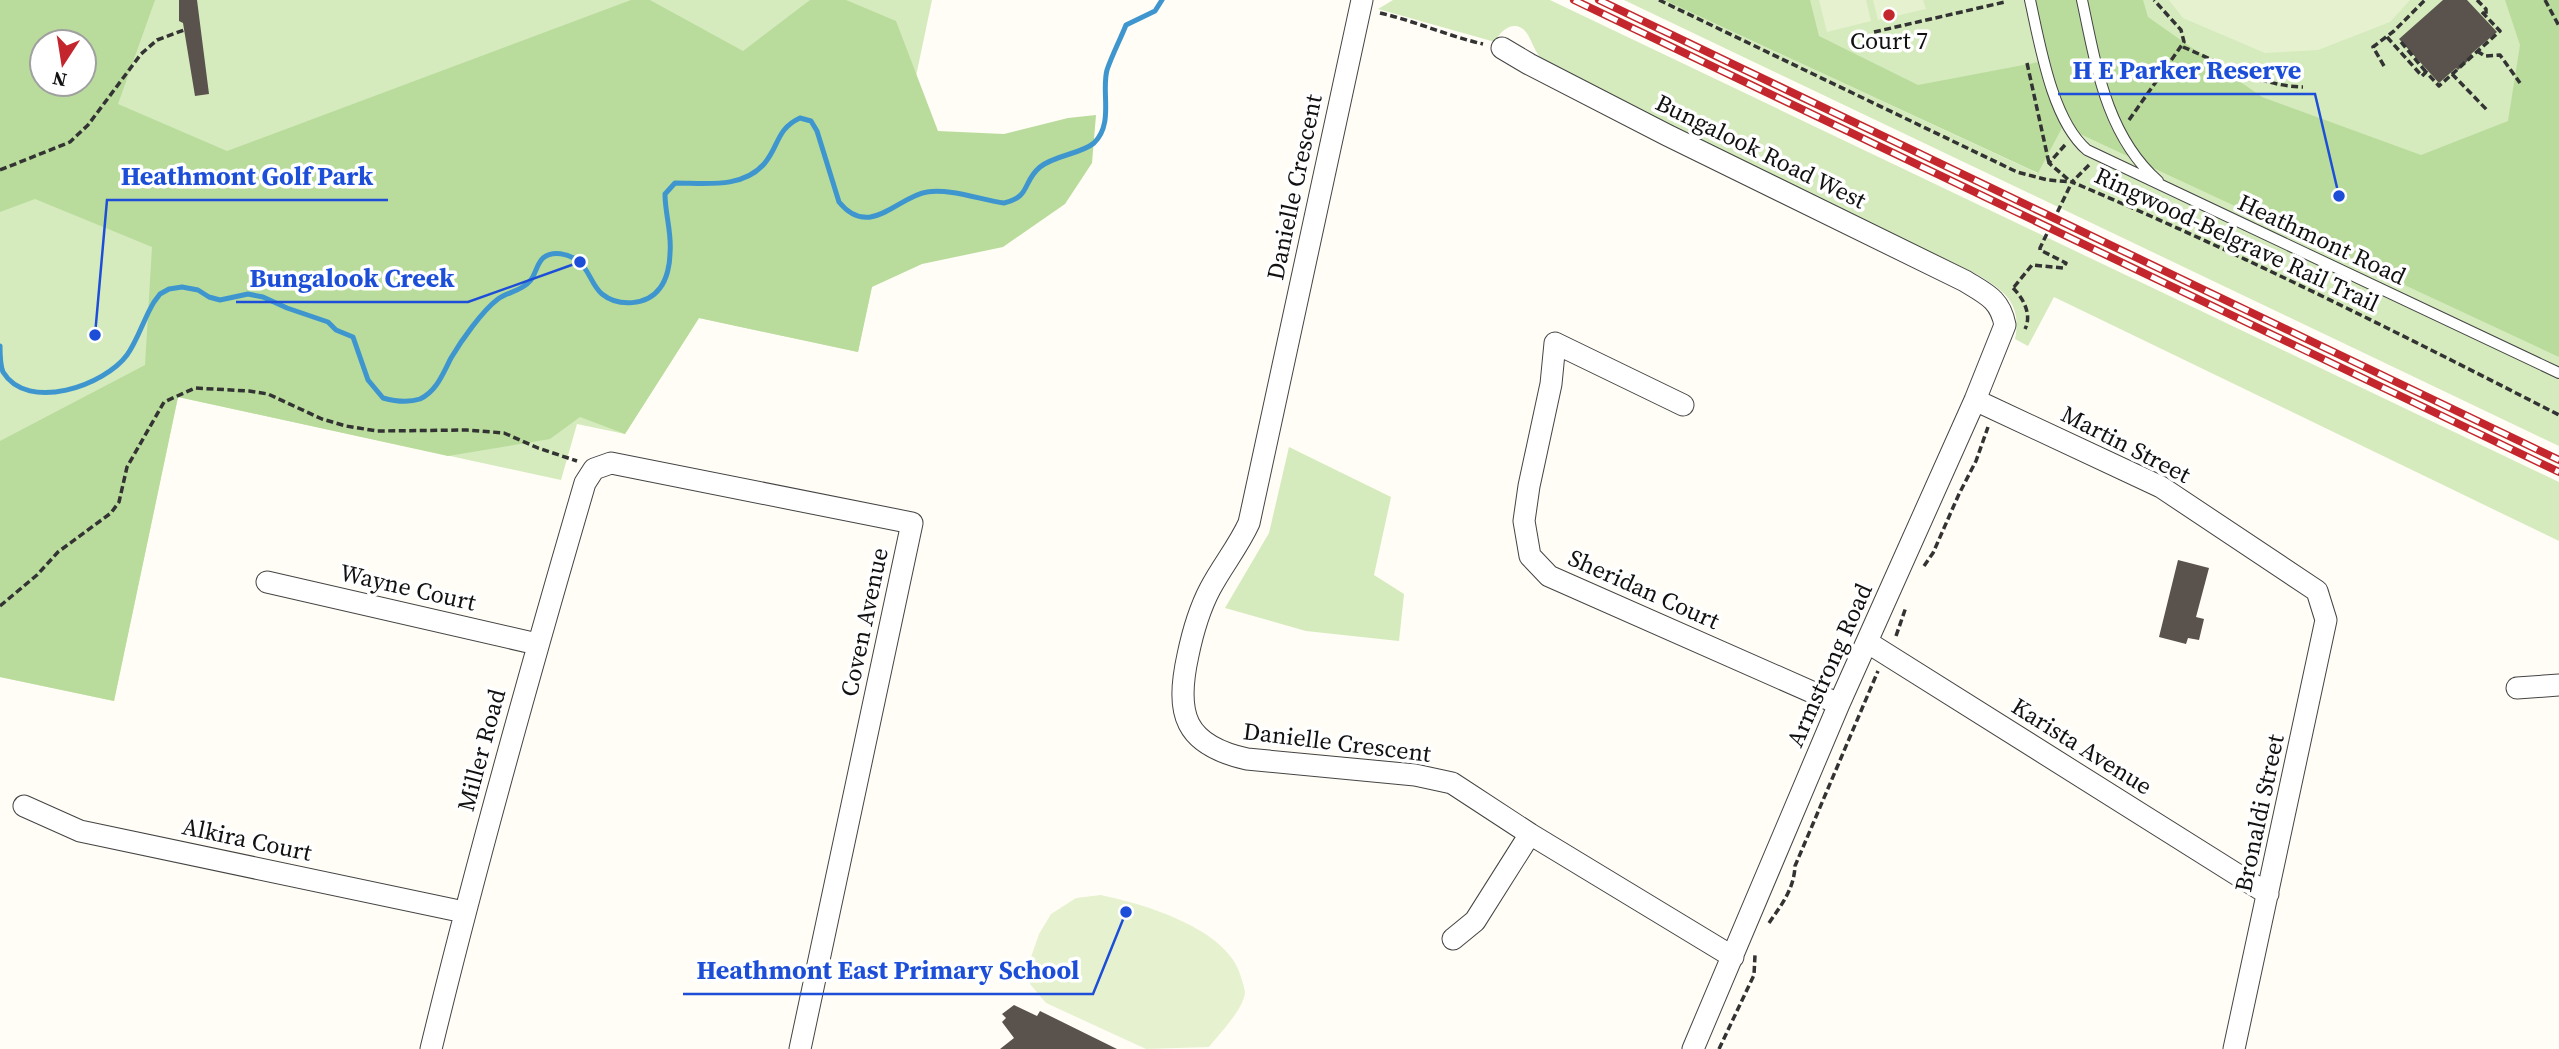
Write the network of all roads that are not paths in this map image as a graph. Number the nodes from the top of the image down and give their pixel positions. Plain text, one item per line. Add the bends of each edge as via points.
1 (2030, 0) edge
2 (2082, 0) edge
3 (1360, 4) edge
4 (1502, 48) road end
5 (2172, 192) junction
6 (1997, 302) joint
7 (2559, 373) edge
8 (1975, 400) junction
9 (1683, 405) dead end
10 (594, 469) joint
11 (267, 582) dead end
12 (2317, 592) joint
13 (1867, 642) junction
14 (537, 644) junction
15 (2559, 685) edge
16 (2517, 688) dead end
17 (1839, 704) junction
18 (24, 806) dead end
19 (1530, 834) junction
20 (2268, 894) junction
21 (464, 912) junction
22 (1453, 939) dead end
23 (1733, 957) junction
24 (2236, 1048) edge
25 (431, 1049) edge
26 (800, 1049) edge
27 (1693, 1049) edge

1 - 5 lane, Heathmont Road via 2057,104 2073,136 2087,150
2 - 5 lane via 2099,82 2120,131 2144,166
3 - 19 street, Danielle Crescent via 1249,523 1197,617 1184,673 1182,708 1204,743 1225,754 1452,783
4 - 6 street, Bungalook Road West via 1655,129 1965,281
5 - 7 lane, Heathmont Road
6 - 8 street, Armstrong Road via 2005,325
8 - 12 street, Martin Street via 2161,487
8 - 13 street, Armstrong Road
9 - 17 street, Sheridan Court via 1555,343 1524,521 1530,556 1549,576
10 - 14 street, Miller Road via 585,483
10 - 26 street, Coven Avenue via 611,463 912,523
11 - 14 street, Wayne Court
12 - 20 street, Bronaldi Street via 2326,620
13 - 17 street, Armstrong Road
13 - 20 street, Karista Avenue
14 - 21 street, Miller Road
15 - 16 street
17 - 23 street, Armstrong Road
18 - 21 street, Alkira Court via 80,831
19 - 22 street via 1475,921
19 - 23 street, Danielle Crescent
20 - 24 street, Bronaldi Street
21 - 25 street, Miller Road
23 - 27 street, Armstrong Road

